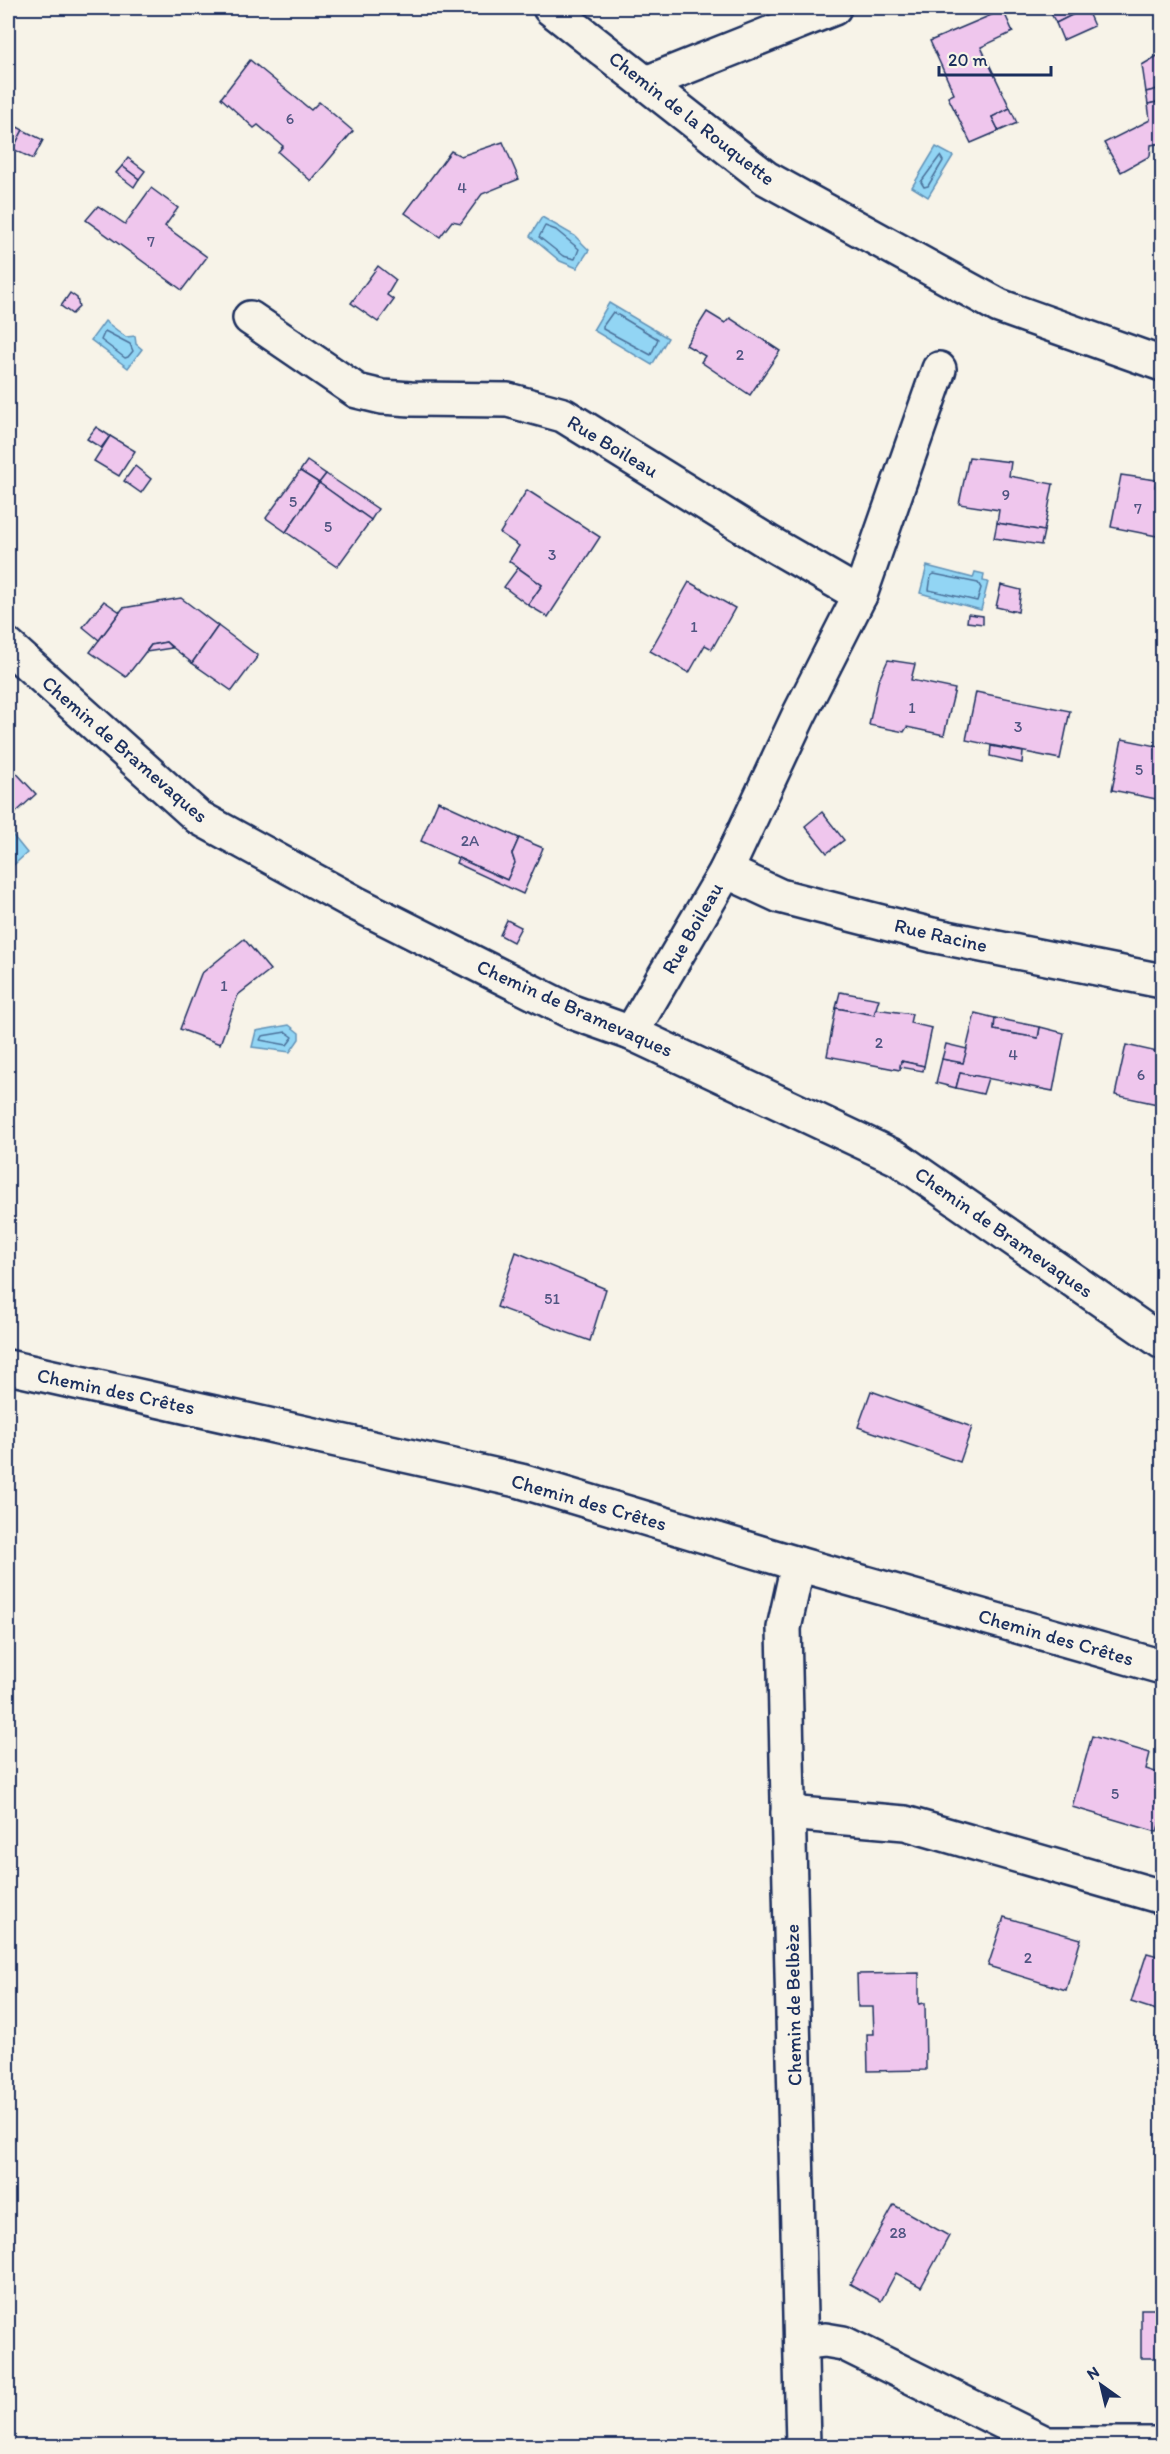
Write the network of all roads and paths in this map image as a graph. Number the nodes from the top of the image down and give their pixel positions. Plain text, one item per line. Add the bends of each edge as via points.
1 (550, 8) edge
2 (834, 8) edge
3 (646, 83) junction
4 (250, 318) dead end
5 (1162, 364) edge
6 (939, 369) dead end
7 (860, 595) junction
8 (8, 646) edge
9 (726, 871) junction
10 (1162, 981) edge
11 (631, 1034) junction
12 (1162, 1342) edge
13 (8, 1367) edge
14 (798, 1564) junction
15 (1162, 1667) edge
16 (788, 1813) junction
17 (1162, 1897) edge
18 (801, 2343) junction
19 (1162, 2444) edge
20 (803, 2446) edge

1 - 3 street, Chemin de la Rouquette
2 - 3 street
3 - 5 street, Chemin de la Rouquette via 766,178 999,306
4 - 7 street, Rue Boileau via 357,391 411,399 508,400 563,415
6 - 7 street, Rue Boileau
7 - 9 street, Rue Boileau
8 - 11 street, Chemin de Bramevaques via 198,817 355,903 530,991
9 - 10 street, Rue Racine via 780,896 932,935
9 - 11 street, Rue Boileau
11 - 12 street, Chemin de Bramevaques via 897,1158
13 - 14 street, Chemin des Crêtes via 521,1481
14 - 15 street, Chemin des Crêtes
14 - 16 street, Chemin de Belbèze via 784,1628
16 - 17 street via 905,1823
16 - 18 street, Chemin de Belbèze
18 - 19 street via 843,2343 1047,2444
18 - 20 street, Chemin de Belbèze

